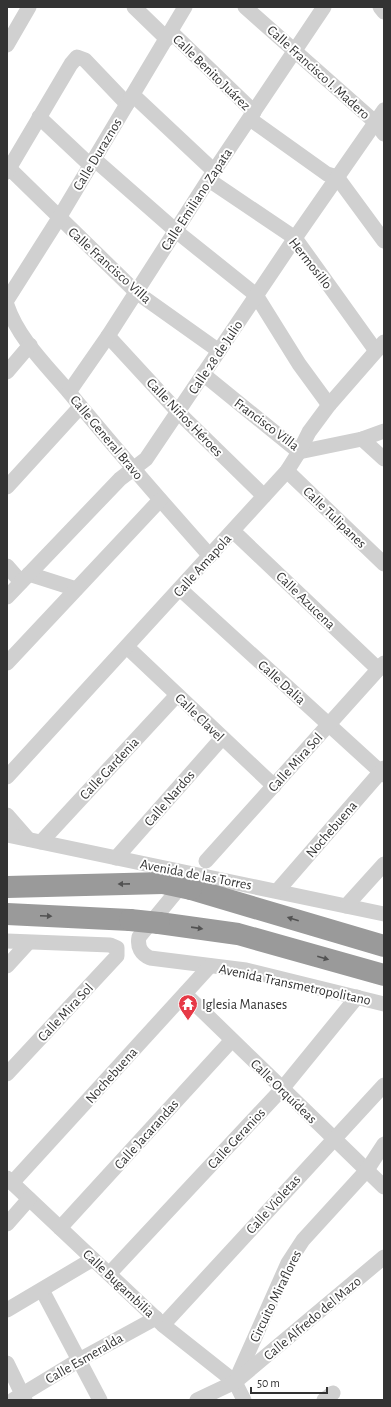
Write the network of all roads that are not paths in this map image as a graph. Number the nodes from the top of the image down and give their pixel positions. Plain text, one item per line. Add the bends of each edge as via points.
1 (29, 7) edge
2 (134, 7) edge
3 (185, 7) edge
4 (245, 7) edge
5 (324, 7) edge
6 (380, 7) edge
7 (384, 12) edge
8 (169, 35) junction
9 (7, 45) edge
10 (295, 51) junction
11 (130, 99) junction
12 (384, 110) edge
13 (252, 115) junction
14 (39, 117) junction
15 (379, 128) edge
16 (92, 162) junction
17 (8, 170) edge
18 (211, 176) junction
19 (337, 177) junction
20 (59, 218) junction
21 (176, 231) junction
22 (295, 238) junction
23 (384, 242) edge
24 (136, 292) junction
25 (256, 294) junction
26 (8, 306) edge
27 (108, 336) junction
28 (30, 345) junction
29 (380, 347) edge
30 (219, 351) junction
31 (7, 372) edge
32 (203, 374) junction
33 (69, 392) junction
34 (329, 405) junction
35 (80, 407) junction
36 (178, 412) junction
37 (384, 432) edge
38 (362, 439) junction
39 (300, 452) junction
40 (384, 459) edge
41 (133, 470) junction
42 (287, 471) junction
43 (7, 487) edge
44 (264, 496) junction
45 (160, 500) junction
46 (233, 531) junction
47 (210, 556) junction
48 (384, 564) edge
49 (7, 566) edge
50 (25, 578) junction
51 (76, 588) junction
52 (180, 589) junction
53 (7, 597) edge
54 (127, 647) junction
55 (7, 662) edge
56 (381, 666) edge
57 (177, 695) junction
58 (329, 724) junction
59 (222, 738) junction
60 (383, 772) edge
61 (7, 777) edge
62 (274, 786) junction
63 (7, 815) edge
64 (7, 835) edge
65 (35, 840) junction
66 (116, 858) junction
67 (206, 862) dead end
68 (384, 864) edge
69 (192, 881) junction
70 (7, 886) edge
71 (278, 890) junction
72 (346, 906) junction
73 (7, 914) edge
74 (384, 914) edge
75 (7, 941) edge
76 (28, 943) junction
77 (384, 946) edge
78 (7, 966) edge
79 (210, 966) junction
80 (384, 976) edge
81 (185, 994) junction
82 (357, 997) junction
83 (384, 1004) edge
84 (232, 1040) junction
85 (7, 1074) edge
86 (384, 1085) edge
87 (282, 1088) junction
88 (333, 1139) junction
89 (384, 1144) edge
90 (367, 1170) junction
91 (10, 1181) edge
92 (384, 1187) edge
93 (29, 1199) junction
94 (7, 1224) edge
95 (60, 1228) junction
96 (384, 1257) edge
97 (93, 1259) junction
98 (109, 1274) junction
99 (42, 1290) junction
100 (7, 1310) edge
101 (160, 1321) junction
102 (79, 1360) junction
103 (7, 1363) edge
104 (235, 1382) junction
105 (20, 1398) edge
106 (100, 1400) edge
107 (197, 1400) edge
108 (244, 1400) edge

1 - 9 street
2 - 8 street, Calle Benito Juárez
3 - 8 street, Calle Duraznos
4 - 10 street, Calle Francisco I. Madero
5 - 10 street, Calle Emiliano Zapata
6 - 7 street
8 - 11 street, Calle Duraznos
8 - 13 street, Calle Benito Juárez
10 - 13 street, Calle Emiliano Zapata
10 - 15 street, Calle Francisco I. Madero
11 - 14 street, Hermosillo via 85,60 77,57
11 - 16 street, Calle Duraznos
11 - 18 street, Hermosillo
12 - 15 street, Calle 28 de Julio
13 - 18 street, Calle Emiliano Zapata
13 - 19 street, Calle Benito Juárez via 327,174
14 - 16 street
14 - 17 street
15 - 19 street, Calle 28 de Julio
16 - 20 street, Calle Duraznos
16 - 21 street
17 - 20 street, Calle Francisco Villa
18 - 21 street, Calle Emiliano Zapata
18 - 22 street, Hermosillo
19 - 22 street, Calle 28 de Julio
19 - 23 street, Calle Benito Juárez
20 - 24 street, Calle Francisco Villa
20 - 26 street, Calle Duraznos
21 - 24 street, Calle Emiliano Zapata
21 - 25 street
22 - 25 street, Calle 28 de Julio
22 - 29 street, Hermosillo
24 - 27 street, Calle Emiliano Zapata
24 - 30 street, Calle Francisco Villa
25 - 30 street, Calle 28 de Julio
25 - 34 street via 299,364
26 - 28 street, Calle General Bravo
27 - 33 street, Calle Emiliano Zapata
27 - 36 street, Calle Niños Héroes
28 - 31 street
28 - 33 street, Calle General Bravo
29 - 34 street, Calle Amapola
30 - 32 street, Calle 28 de Julio
32 - 36 street, Calle 28 de Julio
32 - 39 street, Francisco Villa
33 - 35 street, Calle General Bravo
34 - 39 street, Calle Amapola via 309,432
35 - 41 street, Calle General Bravo
35 - 43 street
36 - 41 street, Calle 28 de Julio via 146,459
36 - 44 street, Calle Niños Héroes
37 - 38 street, Francisco Villa
38 - 39 street, Francisco Villa
38 - 40 street
39 - 42 street, Calle Amapola
41 - 45 street, Calle General Bravo
41 - 50 street, Calle 28 de Julio via 120,479
42 - 44 street, Calle Amapola
42 - 48 street, Calle Tulipanes
44 - 46 street, Calle Amapola
45 - 47 street, Calle General Bravo
45 - 51 street
46 - 47 street, Calle Amapola
46 - 56 street, Calle Azucena
47 - 52 street, Calle Amapola
49 - 50 street
50 - 51 street
50 - 53 street, Calle 28 de Julio
51 - 55 street
52 - 54 street, Calle Amapola
52 - 58 street, Calle Dalia
54 - 57 street, Calle Clavel
54 - 61 street, Calle Amapola
56 - 58 street, Calle Mira Sol
57 - 59 street, Calle Clavel
57 - 65 street, Calle Gardenia
58 - 60 street, Calle Dalia
58 - 62 street, Calle Mira Sol
59 - 62 street, Calle Clavel
59 - 66 street, Calle Nardos
60 - 71 street, Nochebuena
62 - 67 street, Calle Mira Sol
63 - 65 street
64 - 65 street, Avenida de las Torres
65 - 66 street, Avenida de las Torres
66 - 69 street, Avenida de las Torres
68 - 72 street
69 -> 70 highway, bridge
69 - 71 street, Avenida de las Torres
77 -> 69 highway
69 - 79 street, Avenida Transmetropolitano via 140,937 139,948 150,958
71 - 72 street, Avenida de las Torres
72 - 74 street, Avenida de las Torres
73 -> 80 highway, bridge via 130,920 238,934
75 - 76 street
76 - 78 street
76 - 85 street, Calle Mira Sol via 110,945 117,948 117,956
79 - 81 street, Nochebuena
79 - 82 street, Avenida Transmetropolitano via 246,970
81 - 84 street, Calle Orquídeas
81 - 91 street, Nochebuena
82 - 83 street, Avenida Transmetropolitano
82 - 87 street, Calle Geranios
84 - 87 street, Calle Orquídeas
84 - 95 street, Calle Jacarandas
86 - 88 street, Calle Violetas
87 - 88 street, Calle Orquídeas
87 - 98 street, Calle Geranios
88 - 90 street, Calle Orquídeas
88 - 101 street, Calle Violetas
89 - 90 street, Circuito Miraflores
90 - 92 street, Calle Orquídeas
90 - 104 street, Circuito Miraflores via 299,1246 288,1264
91 - 93 street, Calle Bugambilia
93 - 94 street
93 - 95 street, Calle Bugambilia
95 - 97 street, Calle Bugambilia
96 - 104 street, Calle Alfredo del Mazo
97 - 98 street, Calle Bugambilia
97 - 99 street
98 - 101 street, Calle Bugambilia
99 - 100 street
99 - 102 street
101 - 102 street, Calle Esmeralda
101 - 104 street, Calle Bugambilia
102 - 105 street, Calle Esmeralda
102 - 106 street
103 - 105 street
104 - 107 street, Calle Alfredo del Mazo
104 - 108 street

